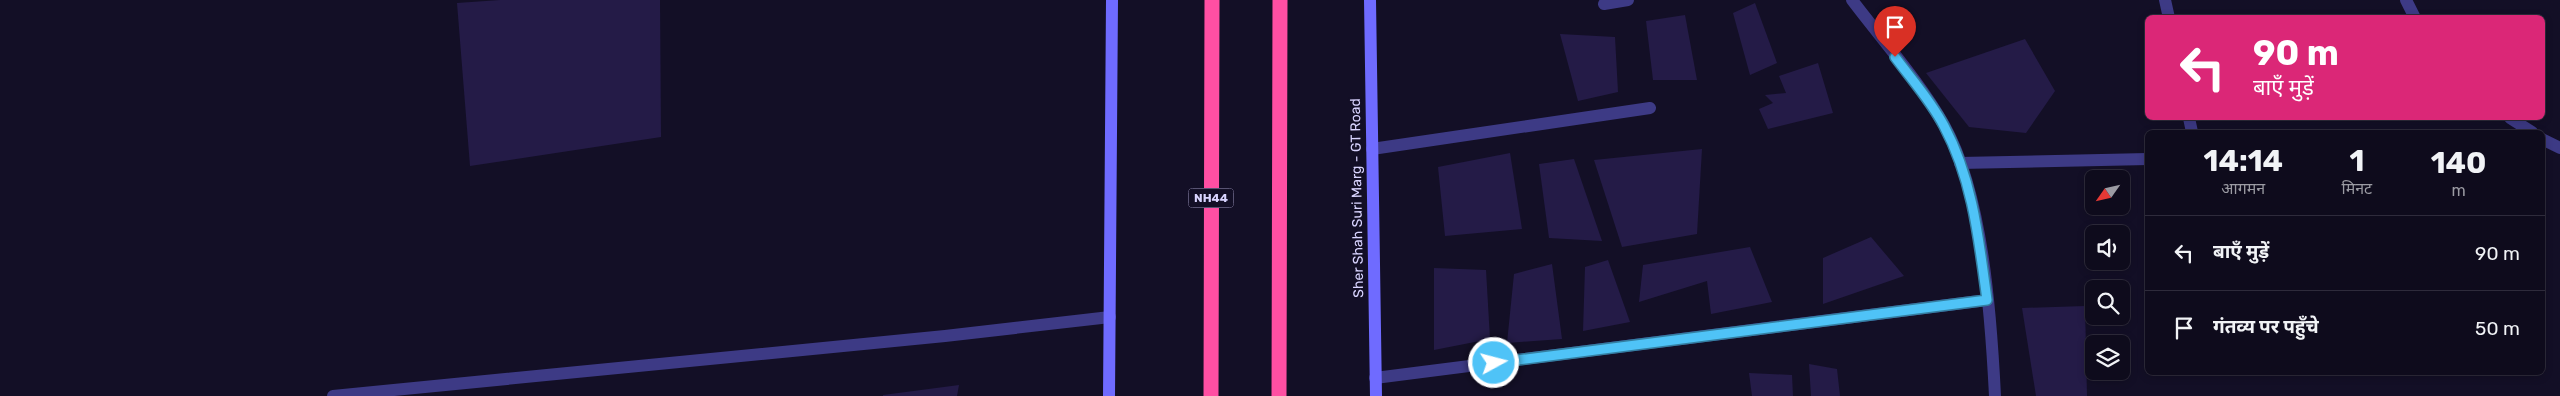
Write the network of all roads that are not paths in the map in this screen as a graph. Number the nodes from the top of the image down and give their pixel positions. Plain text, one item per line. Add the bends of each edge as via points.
1 (1112, 0) edge
2 (1212, 0) edge
3 (1280, 0) edge
4 (1370, 0) edge
5 (1628, 0) edge
6 (1852, 0) edge
7 (2164, 0) edge
8 (2406, 0) edge
9 (1604, 4) dead end
10 (2168, 15) edge
11 (2414, 15) edge
12 (1650, 108) dead end
13 (2513, 120) edge
14 (2529, 130) edge
15 (2545, 140) edge
16 (2560, 148) edge
17 (1372, 149) junction
18 (2145, 159) edge
19 (1960, 163) junction
20 (1987, 300) junction
21 (1110, 317) junction
22 (1375, 378) junction
23 (333, 396) edge
24 (1109, 396) edge
25 (1211, 396) edge
26 (1280, 396) edge
27 (1376, 396) edge
28 (1995, 396) edge

1 - 21 street
2 - 25 highway, NH44
3 - 26 highway
4 - 17 street, Sher Shah Suri Marg - GT Road
5 - 9 street
6 - 19 street via 1928,100 1944,125
7 - 10 street
8 - 11 street
12 - 17 street
13 - 14 street
15 - 16 street
17 - 22 street, Sher Shah Suri Marg - GT Road
18 - 19 street
19 - 20 street via 1977,228
20 - 22 street
20 - 28 street
21 - 23 street
21 - 24 street
22 - 27 street, Sher Shah Suri Marg - GT Road

